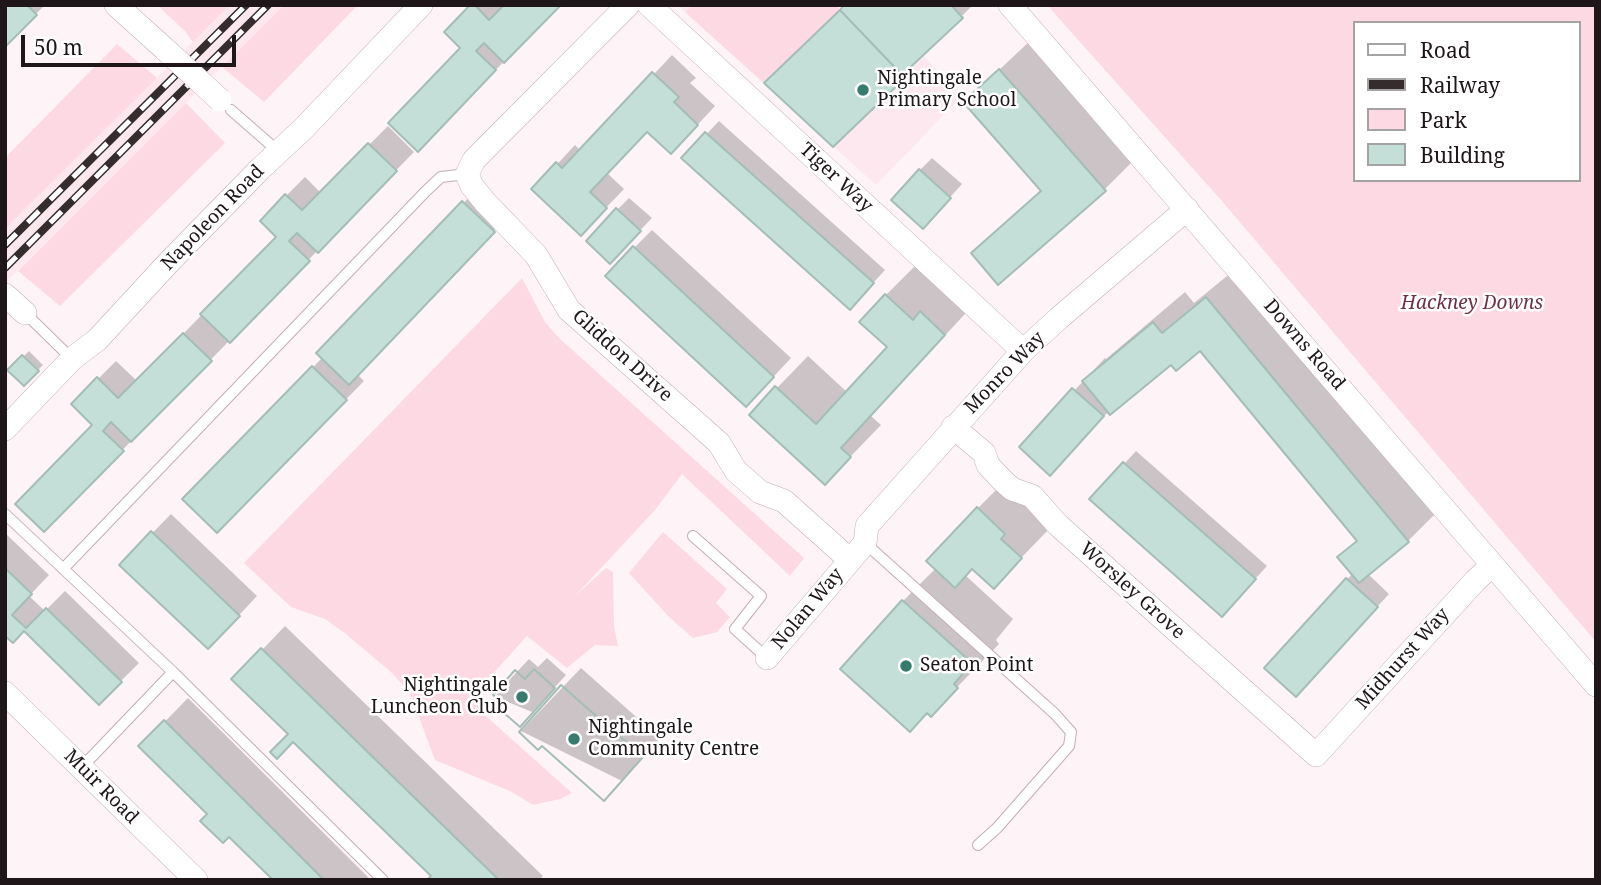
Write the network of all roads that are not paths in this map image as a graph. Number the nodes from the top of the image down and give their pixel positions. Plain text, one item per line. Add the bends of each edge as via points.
1 (116, 5) edge
2 (421, 5) edge
3 (628, 5) edge
4 (649, 5) edge
5 (1010, 5) edge
6 (226, 105) joint
7 (279, 152) junction
8 (467, 174) junction
9 (1187, 209) junction
10 (13, 302) edge
11 (1023, 351) junction
12 (72, 359) junction
13 (953, 428) junction
14 (5, 429) edge
15 (5, 514) edge
16 (693, 536) dead end
17 (857, 551) junction
18 (1492, 565) junction
19 (63, 569) junction
20 (767, 658) joint
21 (173, 672) junction
22 (1596, 685) edge
23 (5, 693) edge
24 (1316, 755) joint
25 (82, 767) junction
26 (978, 845) dead end
27 (196, 880) edge
28 (383, 880) edge

1 - 6 street, bridge
2 - 7 street, Napoleon Road
3 - 8 street via 474,160
4 - 11 street, Tiger Way
5 - 9 street, Downs Road
6 - 7 lane
7 - 12 street, Napoleon Road via 97,340
8 - 17 street, Gliddon Drive via 485,202 536,255 569,310 719,443 736,471 760,492 785,501
8 - 19 lane via 441,177 426,191
9 - 11 street, Monro Way
9 - 18 street, Downs Road
10 - 12 lane
11 - 13 street, Monro Way
12 - 14 street, Napoleon Road
13 - 17 street, Monro Way via 867,526
13 - 24 street, Worsley Grove via 984,453 1002,480 1031,496
15 - 19 lane
16 - 20 lane via 761,596 735,629
17 - 20 street, Nolan Way
17 - 26 lane via 1055,714 1070,732 1069,746
18 - 22 street, Downs Road
18 - 24 street, Midhurst Way
19 - 21 lane
21 - 25 lane
21 - 28 lane
23 - 25 street, Muir Road
25 - 27 street, Muir Road

